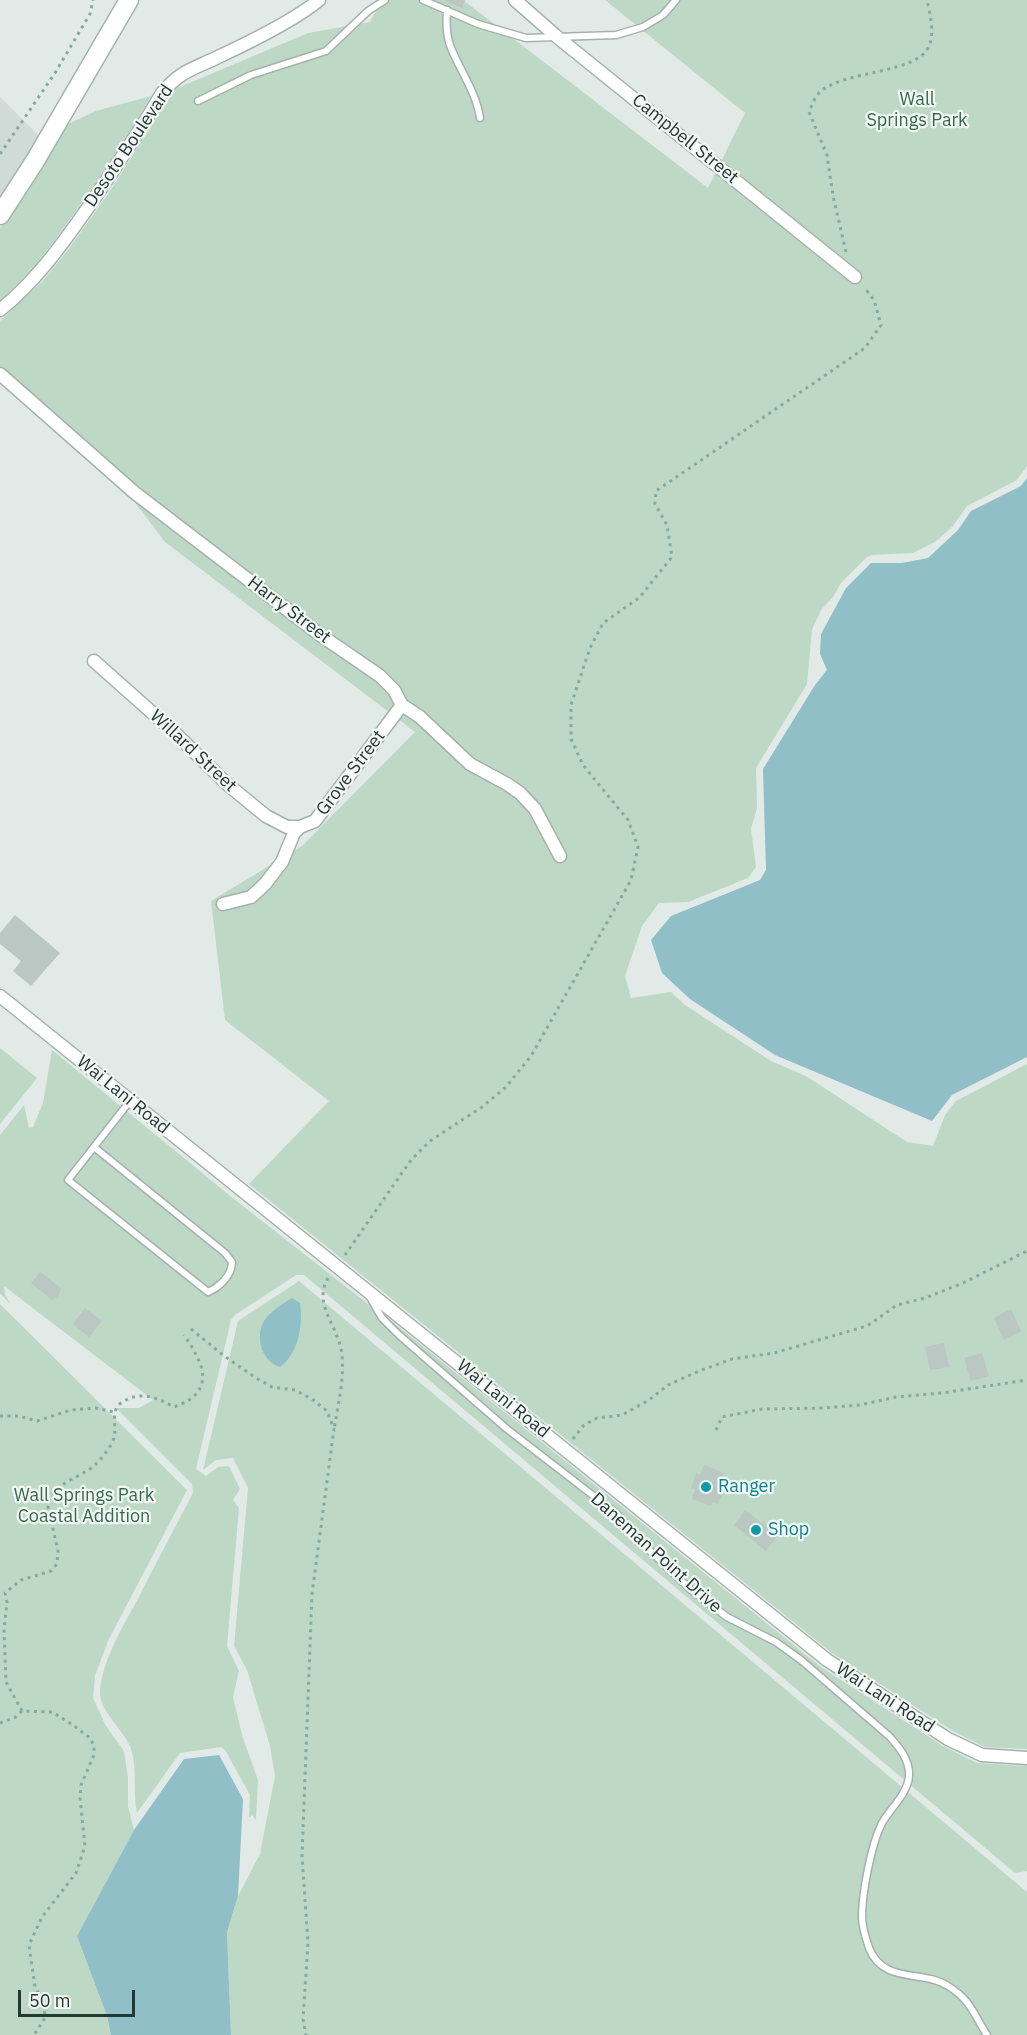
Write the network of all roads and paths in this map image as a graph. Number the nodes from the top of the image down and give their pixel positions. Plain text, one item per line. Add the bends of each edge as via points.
1 (93, 0) edge
2 (129, 0) edge
3 (319, 0) edge
4 (385, 0) edge
5 (423, 0) edge
6 (515, 0) edge
7 (676, 0) edge
8 (927, 0) edge
9 (447, 10) junction
10 (556, 36) junction
11 (198, 101) dead end
12 (480, 118) dead end
13 (0, 154) edge
14 (0, 214) edge
15 (855, 277) junction
16 (0, 310) edge
17 (0, 374) edge
18 (94, 661) dead end
19 (402, 705) junction
20 (300, 827) junction
21 (560, 856) dead end
22 (223, 904) dead end
23 (0, 996) edge
24 (130, 1101) junction
25 (94, 1147) junction
26 (1027, 1251) edge
27 (337, 1266) junction
28 (366, 1288) junction
29 (191, 1329) dead end
30 (184, 1335) dead end
31 (1027, 1380) edge
32 (114, 1412) junction
33 (0, 1416) edge
34 (334, 1429) junction
35 (716, 1430) dead end
36 (565, 1449) junction
37 (22, 1711) junction
38 (0, 1723) edge
39 (1027, 1758) edge
40 (34, 2035) edge
41 (306, 2035) edge
42 (987, 2035) edge

1 - 13 path via 90,14 55,72
2 - 14 main road
3 - 16 street, Desoto Boulevard via 174,79 62,245 36,277
4 - 11 lane via 326,51 250,75
5 - 9 lane
6 - 10 street, Campbell Street
7 - 10 lane via 663,15 643,27 616,35
8 - 15 path via 932,30 929,48 915,60 838,80 819,92 809,112 827,155 846,254
9 - 10 lane via 526,38
9 - 12 lane via 450,46 477,102
10 - 15 street, Campbell Street
15 - 27 path via 874,300 881,326 865,348 656,491 655,504 667,525 672,557 639,598 603,624 590,648 572,705 571,739 583,765 628,820 638,847 632,880 531,1056 505,1088 430,1141 411,1160
17 - 19 street, Harry Street via 135,493 380,676
18 - 20 street, Willard Street via 259,810 286,827
19 - 20 street, Grove Street via 315,821
19 - 21 street, Harry Street via 471,764 520,793 535,809
20 - 22 street, Grove Street via 265,884 251,897
23 - 24 street, Wai Lani Road
24 - 25 lane
24 - 27 street, Wai Lani Road
25 - 25 lane via 68,1180 208,1292 217,1289 232,1270 232,1262 225,1253
26 - 36 path via 963,1283 897,1305 867,1326 774,1353 732,1359 699,1371 668,1385 622,1415 597,1418 584,1425
27 - 28 street, Wai Lani Road
27 - 34 path via 322,1295 341,1348 342,1373
28 - 36 street, Wai Lani Road
28 - 42 lane, Daneman Point Drive via 375,1308 399,1335 507,1429 617,1514 690,1589 727,1617 776,1642 801,1660 860,1708 894,1742 906,1761 909,1775 907,1786 876,1836 862,1919 869,1947 887,1970 935,1980 961,1995 975,2010
29 - 34 path via 256,1378 312,1399 327,1411
30 - 32 path via 203,1368 202,1382 190,1401 174,1407 156,1397 139,1395 119,1403
31 - 35 path via 860,1405 762,1409 722,1417
32 - 33 path via 96,1408 71,1410 37,1421
32 - 37 path via 114,1437 108,1448 95,1465 69,1479 49,1500 57,1564 51,1571 21,1580 5,1593 6,1682
34 - 41 path via 312,1594 302,1856 308,1942 303,2019
36 - 39 street, Wai Lani Road via 827,1660 948,1739 982,1755
37 - 38 path
37 - 40 path via 52,1712 90,1738 94,1746 81,1785 85,1846 76,1873 42,1917 29,1945 35,1987 44,2002 45,2018

